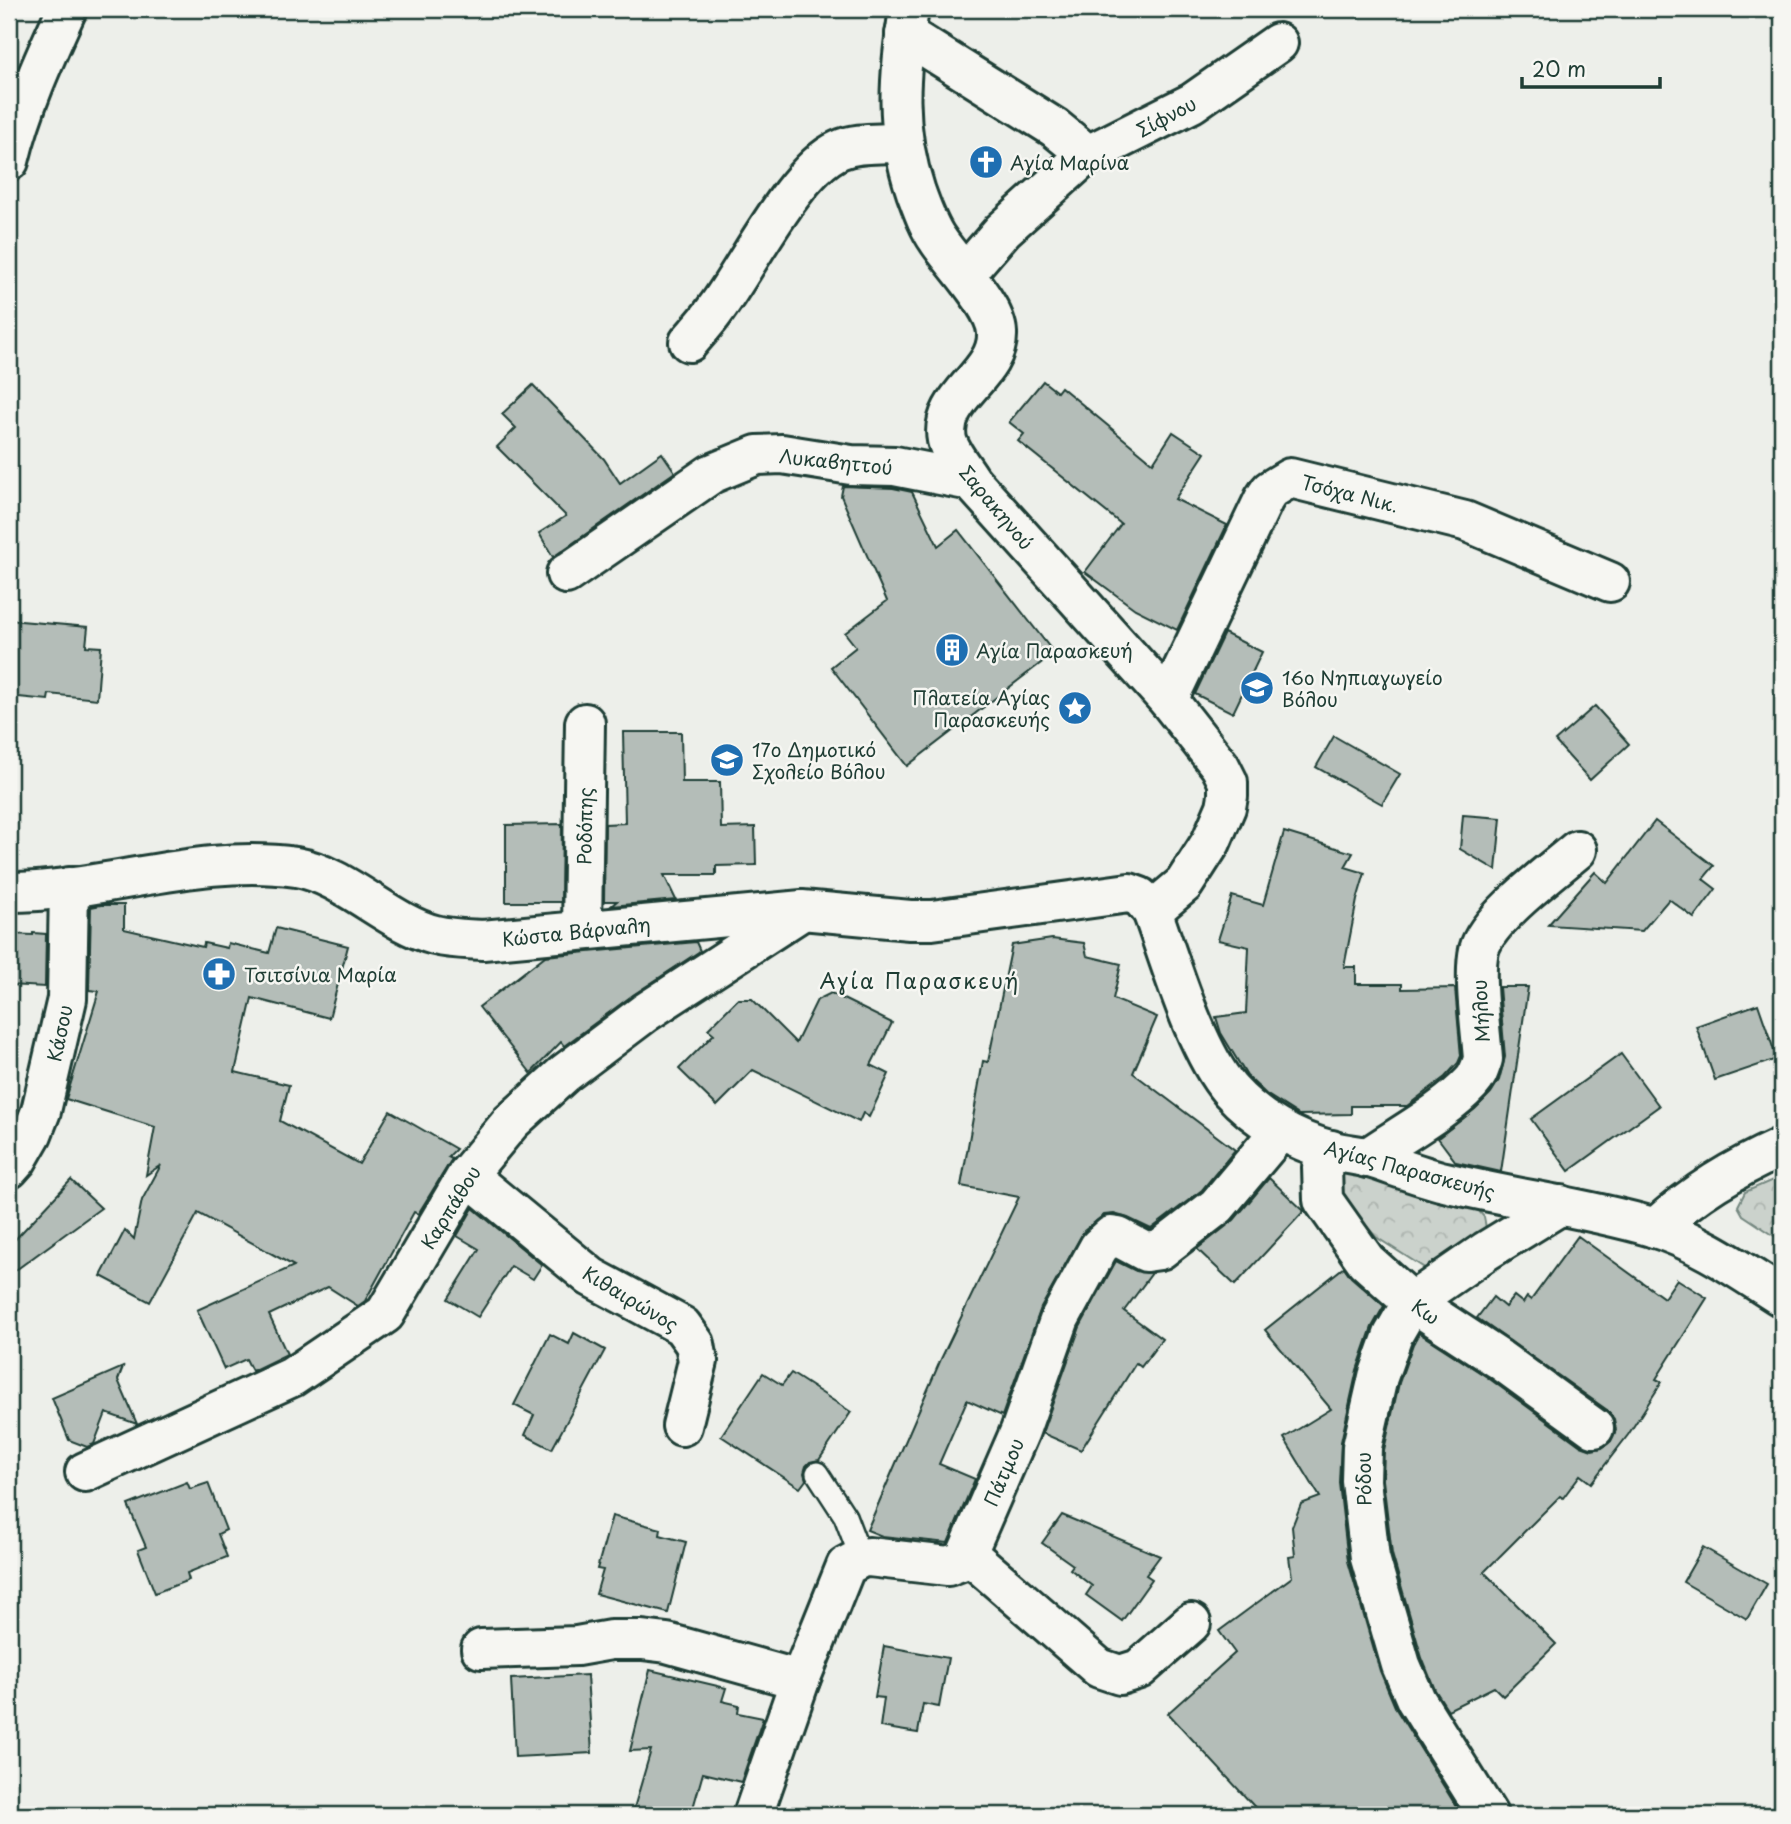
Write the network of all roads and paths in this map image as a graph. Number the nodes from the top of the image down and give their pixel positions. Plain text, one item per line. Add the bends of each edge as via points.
1 (67, 9) edge
2 (907, 22) edge
3 (1278, 43) dead end
4 (11, 142) edge
5 (902, 142) junction
6 (1084, 157) junction
7 (965, 275) junction
8 (689, 342) dead end
9 (971, 481) junction
10 (566, 574) dead end
11 (1610, 582) dead end
12 (1168, 700) junction
13 (585, 723) dead end
14 (1577, 850) dead end
15 (69, 887) junction
16 (9, 892) edge
17 (802, 910) junction
18 (1152, 911) junction
19 (582, 930) junction
20 (1280, 1131) junction
21 (1782, 1147) edge
22 (1349, 1154) junction
23 (9, 1169) edge
24 (467, 1175) junction
25 (1561, 1205) junction
26 (1656, 1228) junction
27 (1782, 1297) edge
28 (1412, 1302) junction
29 (681, 1426) dead end
30 (1594, 1428) dead end
31 (85, 1472) dead end
32 (817, 1473) dead end
33 (968, 1554) junction
34 (861, 1558) junction
35 (1191, 1623) dead end
36 (481, 1649) dead end
37 (800, 1680) junction
38 (753, 1815) edge
39 (1488, 1815) edge

1 - 4 street
2 - 5 street, Σαρακηνού via 900,68
2 - 6 street via 1055,128
3 - 6 street, Σίφνου via 1192,103
5 - 7 street, Σαρακηνού via 923,211 937,239
5 - 8 street via 850,146 819,164 783,206
6 - 7 street, Σίφνου via 1003,230
7 - 9 street, Σαρακηνού via 992,315 997,332 995,351 946,423 947,442
9 - 10 street, Λυκαβηττού via 895,467 757,455 711,474
9 - 12 street, Σαρακηνού
11 - 12 street, Τσόχα Νικ. via 1465,522 1290,478 1264,499
12 - 18 street, Σαρακηνού via 1220,766 1228,782 1228,796 1196,867 1184,884
13 - 19 street, Ροδόπης
14 - 22 street, Μήλου via 1484,936 1477,964 1483,1059 1472,1083 1450,1102
15 - 16 street, Κώστα Βάρναλη
15 - 19 street, Κώστα Βάρναλη via 219,864 263,863 321,876 434,935 483,940
15 - 23 street, Κάσου via 67,999 41,1111
17 - 18 street, Κώστα Βάρναλη via 932,920 1129,893
17 - 19 street, Κώστα Βάρναλη
17 - 24 street, Καρπάθου via 646,1012 565,1073 510,1122
18 - 20 street, Αγίας Παρασκευής via 1213,1065 1239,1099
20 - 22 street, Αγίας Παρασκευής
20 - 33 street, Πάτμου via 1217,1206 1160,1250 1146,1252 1111,1236 1099,1247 1060,1318 1020,1431
21 - 26 street via 1713,1181
22 - 25 street, Αγίας Παρασκευής via 1444,1182
22 - 28 street, Κω via 1322,1167 1323,1200 1366,1261
24 - 29 street, Κιθαιρώνος via 591,1277 682,1326 695,1344 698,1361
24 - 31 street, Καρπάθου via 385,1314 367,1328 292,1377
25 - 26 street, Αγίας Παρασκευής
25 - 28 street, Ρόδου
26 - 27 street, Αγίας Παρασκευής via 1724,1260
28 - 30 street, Κω
28 - 39 street, Ρόδου via 1393,1335 1378,1377 1362,1447 1370,1558 1416,1700
32 - 34 lane via 845,1517
33 - 34 street via 948,1566
33 - 35 street via 1100,1668 1120,1675 1139,1669
34 - 37 street via 846,1566
36 - 37 street via 642,1640
37 - 38 street

